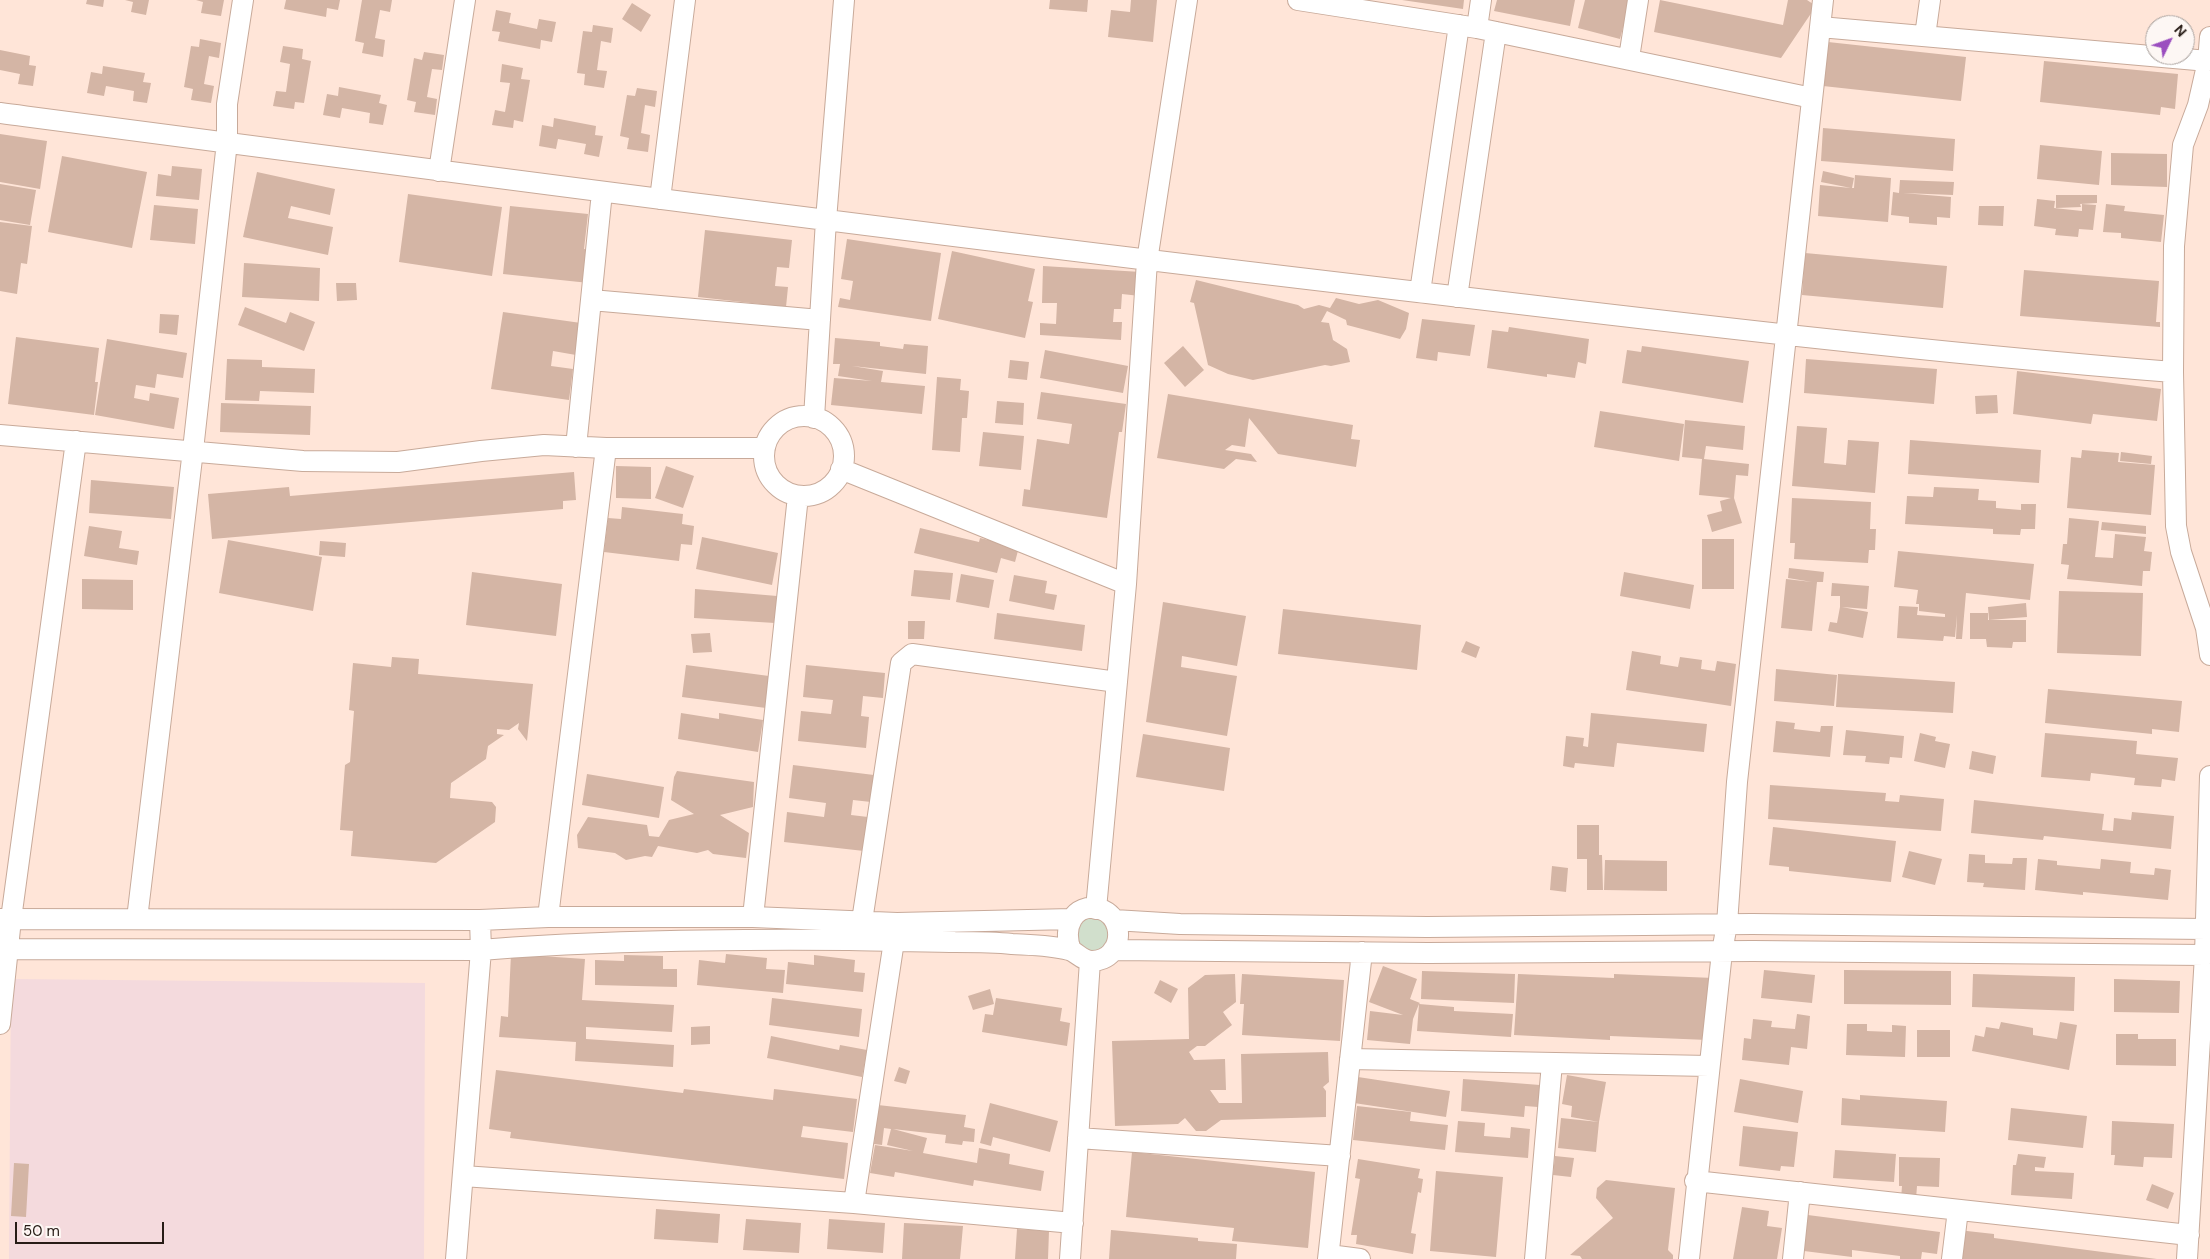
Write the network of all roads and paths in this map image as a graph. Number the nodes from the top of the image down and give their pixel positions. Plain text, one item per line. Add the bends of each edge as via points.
1 (242, 0) edge
2 (465, 0) edge
3 (685, 0) edge
4 (844, 0) edge
5 (1187, 0) edge
6 (1298, 0) edge
7 (1481, 0) edge
8 (1638, 0) edge
9 (1823, 0) edge
10 (1930, 0) edge
11 (1468, 26) junction
12 (1820, 27) junction
13 (1496, 32) junction
14 (1925, 36) junction
15 (2210, 37) edge
16 (1629, 58) junction
17 (2208, 61) junction
18 (1812, 98) junction
19 (0, 113) edge
20 (227, 142) junction
21 (439, 171) junction
22 (602, 192) junction
23 (660, 199) junction
24 (826, 220) junction
25 (1148, 261) junction
26 (1420, 292) junction
27 (1457, 297) junction
28 (591, 300) junction
29 (820, 320) junction
30 (1786, 335) junction
31 (2173, 372) junction
32 (814, 418) junction
33 (0, 435) edge
34 (76, 441) junction
35 (576, 447) junction
36 (606, 448) junction
37 (765, 448) junction
38 (193, 450) junction
39 (841, 469) junction
40 (798, 496) junction
41 (1126, 584) junction
42 (2210, 655) edge
43 (1117, 682) junction
44 (2210, 776) edge
45 (1096, 909) junction
46 (548, 917) junction
47 (753, 917) junction
48 (6, 919) edge
49 (137, 919) junction
50 (1072, 919) junction
51 (480, 920) junction
52 (1114, 920) junction
53 (862, 921) junction
54 (1727, 924) junction
55 (2206, 929) junction
56 (894, 941) junction
57 (0, 949) edge
58 (481, 950) junction
59 (1071, 950) junction
60 (1113, 950) junction
61 (1362, 952) junction
62 (1722, 952) junction
63 (2205, 955) junction
64 (1090, 961) junction
65 (0, 1024) edge
66 (1350, 1059) junction
67 (1552, 1063) junction
68 (1708, 1066) junction
69 (1078, 1138) junction
70 (1340, 1156) junction
71 (463, 1176) junction
72 (1695, 1181) junction
73 (1800, 1192) junction
74 (854, 1203) junction
75 (1958, 1210) junction
76 (1072, 1223) junction
77 (2189, 1235) junction
78 (1329, 1257) edge
79 (456, 1259) edge
80 (1070, 1259) edge
81 (1360, 1259) edge
82 (1535, 1259) edge
83 (1688, 1259) edge
84 (1793, 1259) edge
85 (1952, 1259) edge
86 (2187, 1259) edge

1 - 20 street via 227,104
2 - 21 street
3 - 23 street
4 - 24 street
5 - 25 street
6 - 11 street
7 - 11 street
8 - 16 street
9 - 12 street
10 - 14 street
11 - 13 street
11 - 26 street
12 - 14 street
12 - 18 street
13 - 16 street
13 - 27 street
14 - 17 street
15 - 17 street
16 - 18 street
17 - 31 street via 2198,105 2183,145 2174,246
18 - 30 street
19 - 20 street
20 - 21 street
20 - 38 street
21 - 22 street
22 - 23 street
22 - 28 street
23 - 24 street
24 - 25 street
24 - 29 street
25 - 26 street
25 - 41 street
26 - 27 street
27 - 30 street
28 - 29 street
28 - 35 street
29 - 32 street
30 - 31 street via 2019,360
30 - 54 street via 1738,782
31 - 42 street via 2176,526 2181,552 2206,628
32 - 37 street via 802,416 780,424 772,432
32 - 39 street via 834,430 839,439 843,454
33 - 34 street
34 - 38 street
34 - 48 street
35 - 36 street
35 - 38 street via 535,446 398,462 303,461
36 - 37 street
36 - 46 street
37 - 40 street via 769,476 777,486
38 - 49 street
39 - 40 street via 822,492
39 - 41 street
40 - 47 street
41 - 43 street
43 - 45 street
43 - 53 street via 912,654 901,663
44 - 55 street
45 - 50 street via 1079,912
45 - 52 street via 1108,913
46 - 47 street
46 - 51 street
47 - 53 street
48 - 49 street
48 - 65 street
49 - 51 street
50 - 53 street
50 - 59 street via 1067,929
51 - 58 street
52 - 54 street via 1180,924 1408,926
52 - 60 street via 1119,936
54 - 55 street
54 - 62 street
55 - 63 street
56 - 58 street via 555,944
56 - 59 street via 1009,943
56 - 74 street
57 - 58 street
58 - 71 street
59 - 64 street via 1079,958
60 - 61 street
60 - 64 street via 1100,960
61 - 62 street
61 - 66 street
62 - 63 street
62 - 68 street
63 - 77 street
64 - 69 street
66 - 67 street
66 - 70 street
67 - 68 street
67 - 82 street
68 - 72 street
69 - 70 street
69 - 76 street
70 - 78 street
71 - 74 street
71 - 79 street
72 - 73 street
72 - 83 street
73 - 75 street
73 - 84 street
74 - 76 street
75 - 77 street
75 - 85 street
76 - 80 street
77 - 86 street
78 - 81 street

